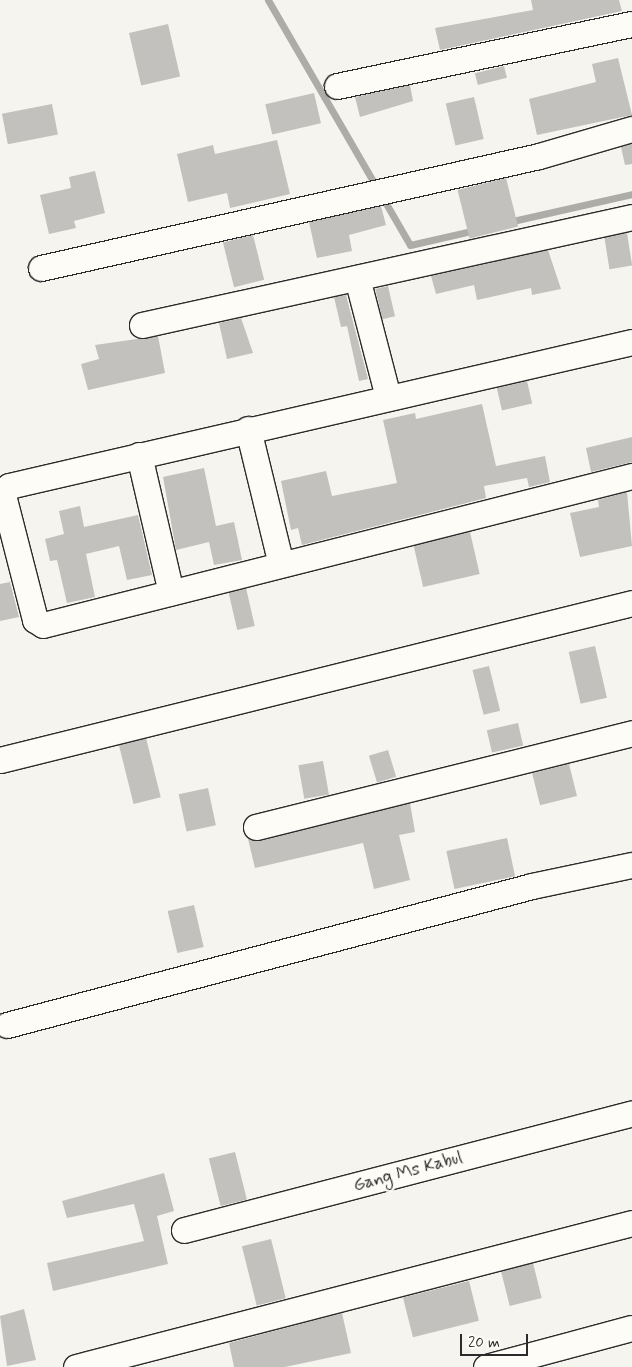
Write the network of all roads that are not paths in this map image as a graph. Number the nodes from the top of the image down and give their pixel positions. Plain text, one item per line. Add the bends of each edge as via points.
1 (632, 24) edge
2 (337, 86) dead end
3 (632, 129) edge
4 (632, 217) edge
5 (41, 268) dead end
6 (357, 278) junction
7 (142, 325) dead end
8 (632, 342) edge
9 (388, 397) junction
10 (248, 428) junction
11 (139, 455) junction
12 (632, 476) edge
13 (281, 564) junction
14 (171, 592) junction
15 (632, 604) edge
16 (632, 733) edge
17 (0, 760) edge
18 (256, 827) dead end
19 (632, 865) edge
20 (7, 1026) dead end
21 (632, 1113) edge
22 (632, 1223) edge
23 (184, 1230) dead end
24 (632, 1328) edge
25 (76, 1367) edge
26 (486, 1367) edge

1 - 2 street
3 - 5 street via 539,156
4 - 6 street
6 - 7 street
6 - 9 street
8 - 9 street
9 - 10 street
10 - 11 street
10 - 13 street
11 - 14 street
11 - 14 street via 9,486 3,495 38,623
12 - 13 street
13 - 14 street
15 - 17 street
16 - 18 street
19 - 20 street via 532,886
21 - 23 street, Gang Ms Kabul
22 - 25 street
24 - 26 street

